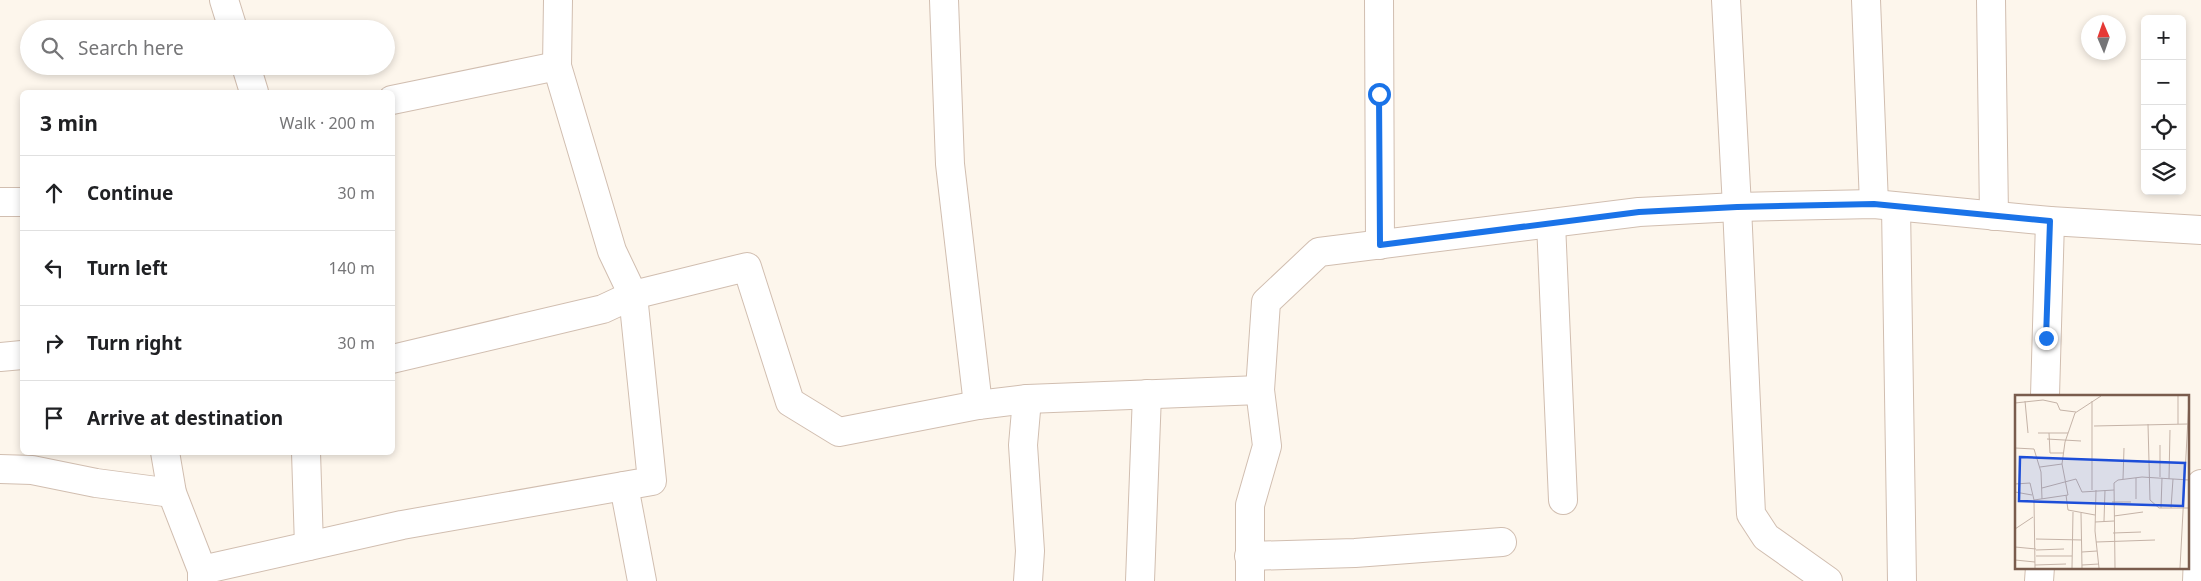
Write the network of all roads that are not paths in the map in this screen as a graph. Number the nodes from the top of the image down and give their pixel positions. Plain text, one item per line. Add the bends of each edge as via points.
1 (224, 0) edge
2 (558, 0) edge
3 (944, 0) edge
4 (1379, 0) edge
5 (1726, 0) edge
6 (1866, 0) edge
7 (1991, 0) edge
8 (231, 20) edge
9 (557, 66) junction
10 (249, 75) edge
11 (253, 90) edge
12 (395, 99) edge
13 (0, 202) edge
14 (20, 202) edge
15 (1885, 205) junction
16 (1737, 207) junction
17 (1994, 216) junction
18 (2050, 221) junction
19 (1551, 223) junction
20 (2201, 230) edge
21 (1380, 245) junction
22 (633, 295) junction
23 (20, 356) edge
24 (0, 357) edge
25 (395, 357) edge
26 (1260, 390) junction
27 (1147, 394) junction
28 (2045, 395) edge
29 (1027, 399) junction
30 (978, 405) junction
31 (166, 455) edge
32 (306, 455) edge
33 (0, 469) edge
34 (2201, 484) edge
35 (624, 486) junction
36 (172, 493) junction
37 (1563, 500) dead end
38 (1502, 542) dead end
39 (309, 546) junction
40 (1250, 568) edge
41 (2040, 568) edge
42 (202, 576) edge
43 (642, 581) edge
44 (1028, 581) edge
45 (1140, 581) edge
46 (1828, 581) edge
47 (1902, 581) edge
48 (2039, 581) edge
49 (2197, 581) edge

1 - 8 street
2 - 9 street
3 - 30 street via 950,164
4 - 21 street
5 - 16 street
6 - 15 street
7 - 17 street
9 - 12 street
9 - 22 street via 612,251
10 - 11 street
13 - 14 street
15 - 16 street
15 - 17 street
15 - 47 street
16 - 19 street via 1639,212
16 - 46 street via 1751,514 1766,537
17 - 18 street
18 - 20 street
18 - 28 street
19 - 21 street
19 - 37 street
21 - 26 street via 1319,252 1266,302
22 - 25 street via 603,309
22 - 30 street via 747,267 790,402 839,432
22 - 35 street via 652,482
23 - 24 street
26 - 27 street
26 - 40 street via 1267,446 1250,505
27 - 29 street
27 - 45 street
29 - 30 street
29 - 44 street via 1023,445 1030,551
31 - 36 street
32 - 39 street
33 - 36 street via 32,470
34 - 49 street
35 - 39 street via 402,525
35 - 43 street
36 - 42 street
38 - 40 street via 1355,553
39 - 42 street
41 - 48 street

